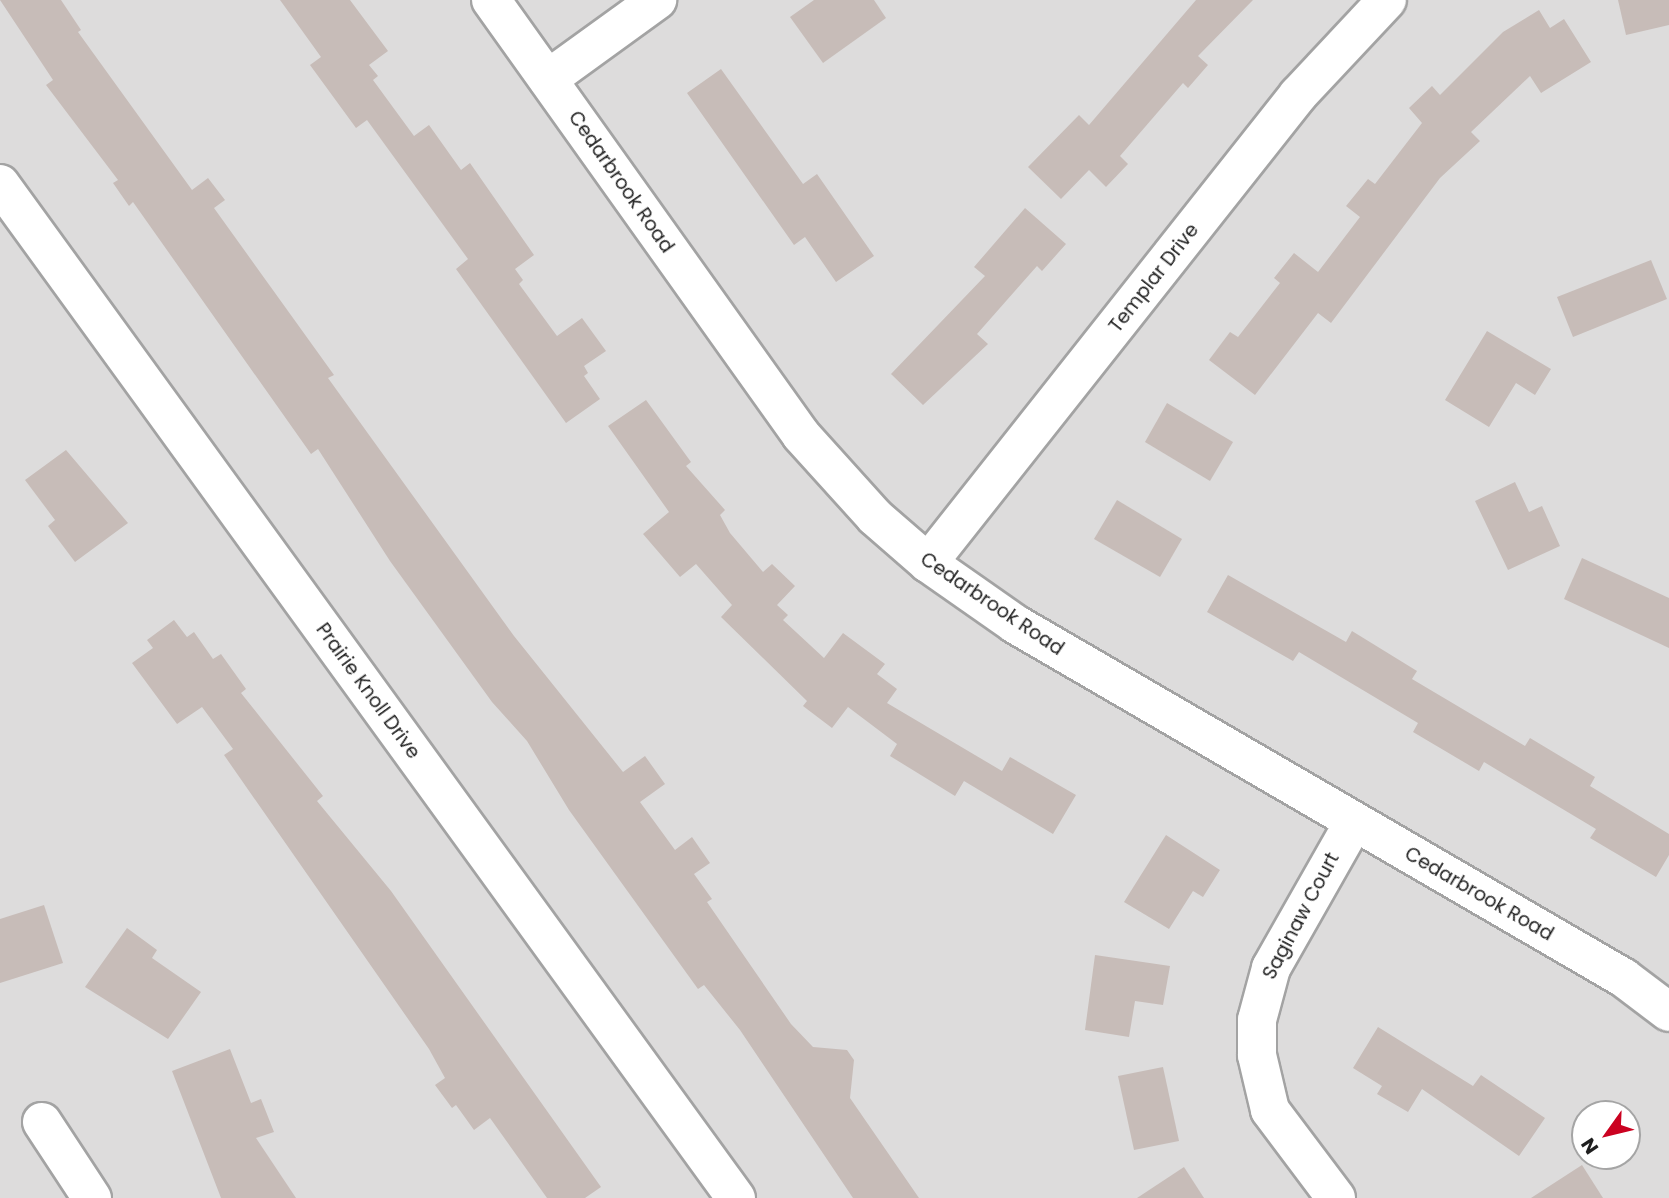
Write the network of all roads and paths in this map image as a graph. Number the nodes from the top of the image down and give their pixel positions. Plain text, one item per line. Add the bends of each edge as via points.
1 (491, 0) edge
2 (657, 0) edge
3 (1387, 0) edge
4 (548, 79) junction
5 (0, 184) edge
6 (928, 563) junction
7 (1354, 822) junction
8 (1669, 1012) edge
9 (42, 1122) dead end
10 (92, 1198) edge
11 (736, 1198) edge
12 (1336, 1198) edge

1 - 4 street, Cedarbrook Road
2 - 4 street
3 - 6 street, Templar Drive via 1298,95
4 - 6 street, Cedarbrook Road via 801,435 875,517
5 - 11 street, Prairie Knoll Drive
6 - 7 street, Cedarbrook Road via 1015,624
7 - 8 street, Cedarbrook Road via 1624,978
7 - 12 street, Saginaw Court via 1270,968 1257,1020 1261,1084 1270,1110
9 - 10 street

